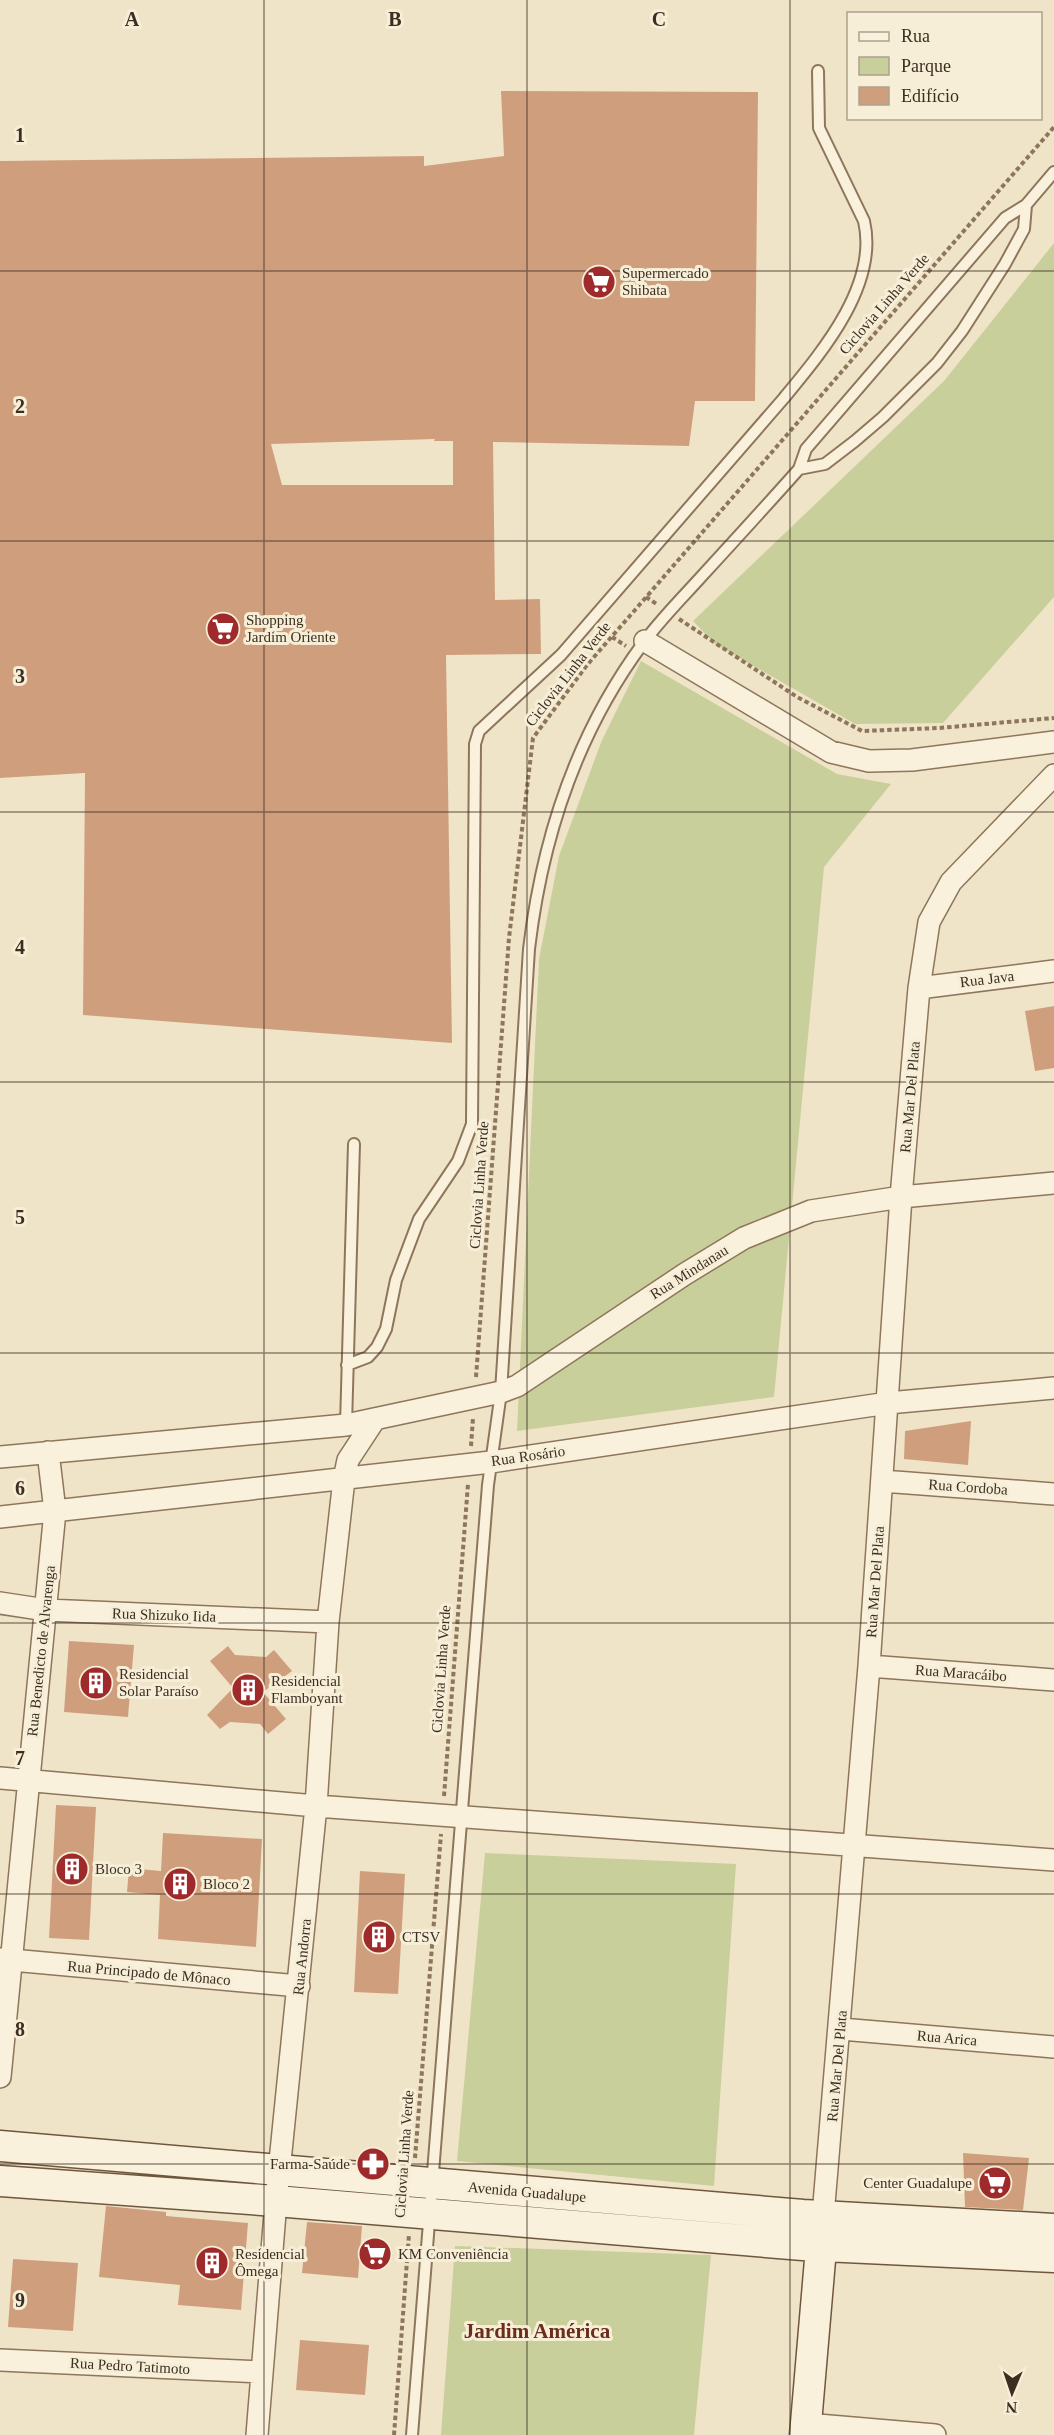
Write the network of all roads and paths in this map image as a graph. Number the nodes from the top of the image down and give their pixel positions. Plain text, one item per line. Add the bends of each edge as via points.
1 (818, 71) dead end
2 (1054, 127) edge
3 (1054, 172) edge
4 (1026, 205) junction
5 (799, 469) junction
6 (669, 612) junction
7 (645, 641) junction
8 (1054, 718) edge
9 (1054, 742) edge
10 (1054, 775) edge
11 (1054, 971) edge
12 (919, 988) junction
13 (354, 1144) dead end
14 (1054, 1183) edge
15 (901, 1197) junction
16 (347, 1365) junction
17 (1054, 1388) edge
18 (501, 1392) junction
19 (475, 1398) junction
20 (888, 1403) junction
21 (375, 1419) junction
22 (346, 1425) junction
23 (48, 1452) junction
24 (0, 1457) edge
25 (491, 1462) junction
26 (470, 1464) junction
27 (344, 1479) junction
28 (882, 1481) junction
29 (1054, 1494) edge
30 (55, 1511) junction
31 (0, 1517) edge
32 (0, 1604) edge
33 (46, 1610) junction
34 (328, 1622) junction
35 (869, 1666) junction
36 (1054, 1680) edge
37 (0, 1778) edge
38 (27, 1781) junction
39 (316, 1806) junction
40 (451, 1816) junction
41 (855, 1846) junction
42 (1054, 1860) edge
43 (6, 1959) edge
44 (299, 1986) junction
45 (841, 2029) junction
46 (1054, 2047) edge
47 (0, 2077) edge
48 (0, 2146) edge
49 (279, 2171) junction
50 (0, 2181) edge
51 (423, 2183) junction
52 (276, 2200) junction
53 (420, 2213) junction
54 (1054, 2229) edge
55 (823, 2230) junction
56 (1054, 2257) edge
57 (0, 2360) edge
58 (260, 2372) junction
59 (805, 2429) edge
60 (257, 2435) edge
61 (393, 2435) edge
62 (412, 2435) edge
63 (935, 2435) edge

1 - 16 lane via 819,128 868,237 862,279 816,359 784,398 554,664 479,731 475,744 472,1124 458,1161 419,1219 377,1347 368,1358
2 - 19 path, Ciclovia Linha Verde via 587,665 533,738 509,938
3 - 4 lane
4 - 5 lane via 1005,218 806,449
4 - 5 lane via 1024,228 1005,264 937,363 855,441 825,464
5 - 6 lane
6 - 7 lane
6 - 8 path via 797,697 862,731
7 - 9 street via 831,752 869,761 912,760
7 - 18 lane via 609,696 574,766 538,884 529,949
10 - 12 street, Rua Mar Del Plata via 951,882 929,922
11 - 12 street, Rua Java
12 - 15 street, Rua Mar Del Plata
13 - 16 lane
14 - 15 street, Rua Mindanau
15 - 18 street, Rua Mindanau via 811,1211 744,1238 517,1386
15 - 20 street, Rua Mar Del Plata
16 - 22 lane
17 - 20 street, Rua Rosário
18 - 19 street, Rua Mindanau
18 - 25 lane
19 - 21 street, Rua Mindanau
19 - 26 path, Ciclovia Linha Verde
20 - 25 street, Rua Rosário
20 - 28 street, Rua Mar Del Plata
21 - 22 street, Rua Mindanau
21 - 27 street, Rua Andorra via 348,1460
22 - 23 street, Rua Mindanau
23 - 24 street, Rua Mindanau
23 - 30 street, Rua Benedicto de Alvarenga
25 - 26 street, Rua Rosário
25 - 40 lane
26 - 27 street, Rua Rosário
26 - 40 path, Ciclovia Linha Verde
27 - 30 street, Rua Rosário
27 - 34 street, Rua Andorra
28 - 29 street, Rua Cordoba
28 - 35 street, Rua Mar Del Plata
30 - 31 street, Rua Rosário
30 - 33 street, Rua Benedicto de Alvarenga
32 - 33 street, Rua Shizuko Iida
33 - 34 street, Rua Shizuko Iida
33 - 38 street, Rua Benedicto de Alvarenga
34 - 39 street, Rua Andorra
35 - 36 street, Rua Maracáibo
35 - 41 street, Rua Mar Del Plata
37 - 38 street
38 - 39 street
38 - 43 street, Rua Benedicto de Alvarenga
39 - 40 street
39 - 44 street, Rua Andorra
40 - 41 street
40 - 51 lane
40 - 51 path, Ciclovia Linha Verde
41 - 42 street
41 - 45 street, Rua Mar Del Plata
43 - 44 street, Rua Principado de Mônaco
43 - 47 street, Rua Benedicto de Alvarenga
44 - 49 street, Rua Andorra
45 - 46 street, Rua Arica
45 - 55 street, Rua Mar Del Plata
48 - 49 street, Avenida Guadalupe
49 - 51 street, Avenida Guadalupe
49 - 52 street, Rua Andorra
50 - 52 street, Avenida Guadalupe
51 - 53 lane
51 - 55 street, Avenida Guadalupe
52 - 53 street, Avenida Guadalupe
52 - 58 street, Rua Andorra
53 - 55 street, Avenida Guadalupe
53 - 61 path, Ciclovia Linha Verde
53 - 62 lane
54 - 55 street, Avenida Guadalupe
55 - 56 street, Avenida Guadalupe
55 - 59 street, Rua Mar Del Plata
57 - 58 street, Rua Pedro Tatimoto
58 - 60 street, Rua Andorra
59 - 63 street

